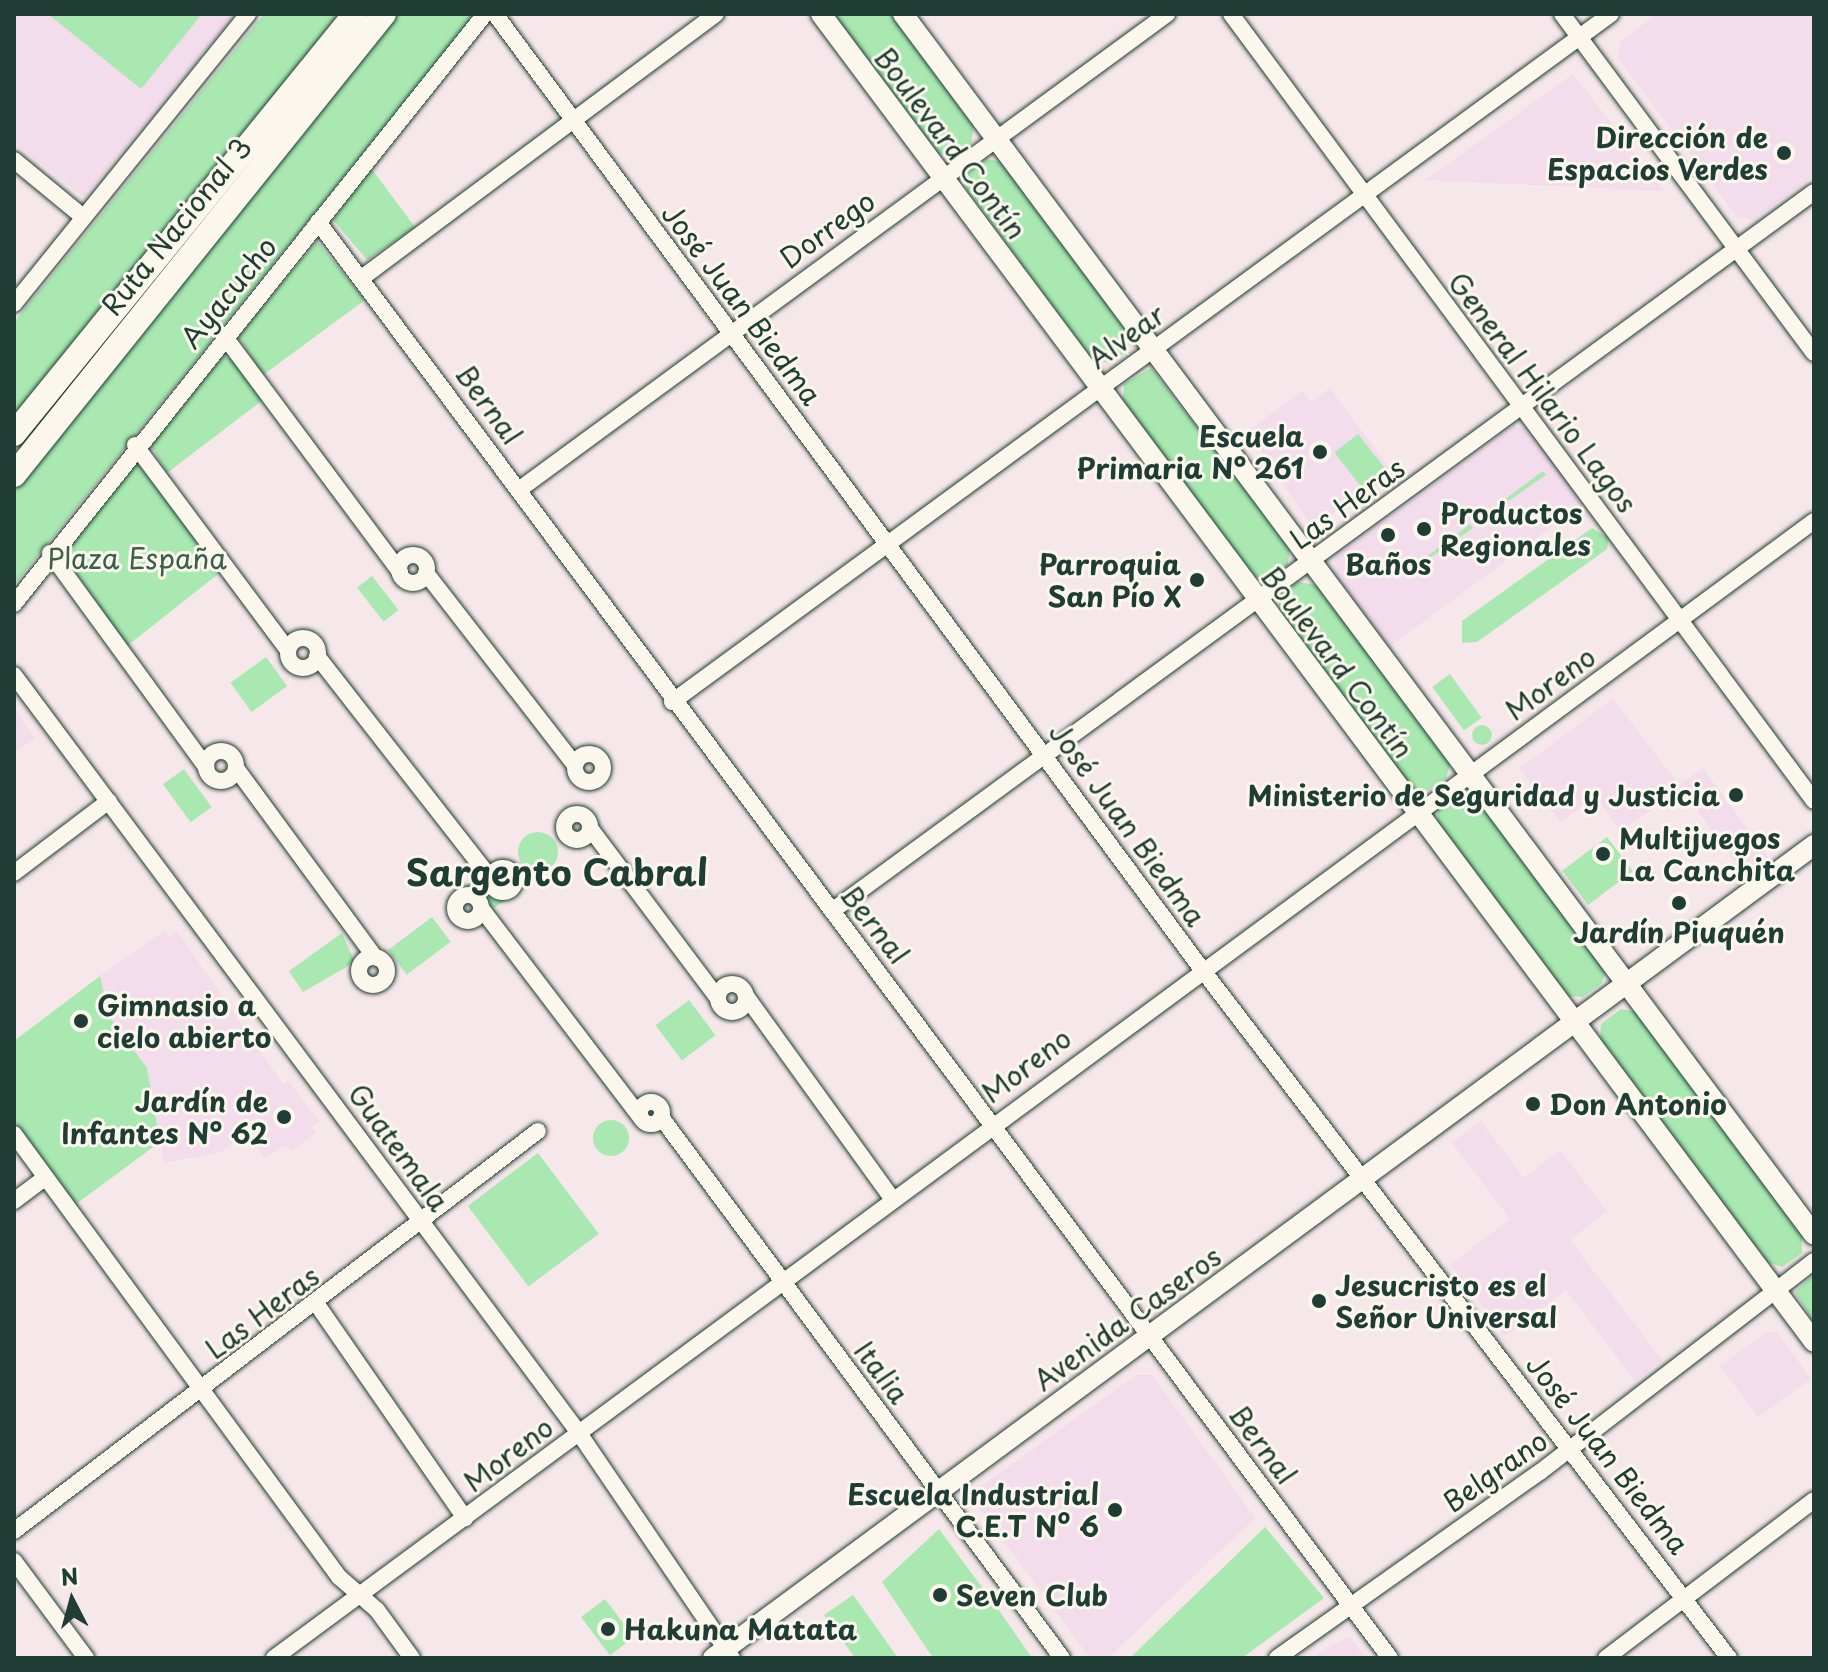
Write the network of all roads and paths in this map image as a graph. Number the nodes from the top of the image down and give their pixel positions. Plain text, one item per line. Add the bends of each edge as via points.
1 (248, 14) edge
2 (355, 14) edge
3 (384, 14) edge
4 (485, 14) edge
5 (495, 14) edge
6 (716, 14) edge
7 (821, 14) edge
8 (903, 14) edge
9 (1167, 14) edge
10 (1231, 14) edge
11 (1562, 14) edge
12 (1611, 14) edge
13 (1579, 37) junction
14 (573, 121) junction
15 (997, 139) junction
16 (14, 160) edge
17 (942, 177) junction
18 (1814, 192) edge
19 (1365, 195) junction
20 (82, 216) junction
21 (318, 222) junction
22 (1737, 249) junction
23 (363, 277) junction
24 (14, 304) edge
25 (732, 332) junction
26 (225, 337) junction
27 (1154, 348) junction
28 (1814, 353) edge
29 (1101, 386) junction
30 (1521, 407) junction
31 (14, 434) edge
32 (135, 445) junction
33 (14, 475) edge
34 (520, 489) junction
35 (1814, 521) edge
36 (889, 546) junction
37 (50, 553) junction
38 (1311, 561) junction
39 (1256, 601) junction
40 (14, 604) edge
41 (1680, 620) junction
42 (14, 675) edge
43 (672, 702) junction
44 (1046, 755) junction
45 (575, 765) dead end
46 (1470, 774) junction
47 (109, 801) junction
48 (1814, 801) edge
49 (1416, 812) junction
50 (590, 828) dead end
51 (1814, 845) edge
52 (14, 873) edge
53 (491, 879) dead end
54 (481, 908) dead end
55 (832, 911) junction
56 (375, 957) dead end
57 (1201, 968) junction
58 (1629, 984) junction
59 (1575, 1025) junction
60 (995, 1121) junction
61 (538, 1131) dead end
62 (14, 1134) edge
63 (45, 1178) junction
64 (1362, 1181) junction
65 (891, 1197) junction
66 (14, 1201) edge
67 (423, 1223) junction
68 (1814, 1235) edge
69 (1814, 1261) edge
70 (781, 1279) junction
71 (1774, 1289) junction
72 (316, 1303) junction
73 (1150, 1336) junction
74 (1814, 1342) edge
75 (202, 1390) junction
76 (579, 1433) junction
77 (1572, 1449) junction
78 (938, 1491) junction
79 (1814, 1500) edge
80 (465, 1518) junction
81 (14, 1531) edge
82 (14, 1561) edge
83 (358, 1594) junction
84 (1687, 1599) junction
85 (1350, 1604) junction
86 (724, 1655) edge
87 (86, 1658) edge
88 (274, 1658) edge
89 (412, 1658) edge
90 (1062, 1658) edge
91 (1277, 1658) edge
92 (1390, 1658) edge
93 (1606, 1658) edge
94 (1729, 1658) edge

1 - 20 street
2 - 31 highway, Ruta Nacional 3
3 - 33 highway, Ruta Nacional 3
4 - 21 street, Ayacucho
5 - 14 street, José Juan Biedma
6 - 14 street
7 - 17 main road, Boulevard Contín
8 - 15 main road, Boulevard Contín
9 - 15 street, Dorrego
10 - 19 street, General Hilario Lagos
11 - 13 street
12 - 13 street, Alvear
13 - 19 street, Alvear
13 - 22 street
14 - 23 street
14 - 25 street, José Juan Biedma
15 - 17 street, Dorrego
15 - 27 main road, Boulevard Contín
16 - 20 street
17 - 25 street, Dorrego
17 - 29 main road, Boulevard Contín
18 - 22 street, Las Heras
19 - 27 street, Alvear
19 - 30 street, General Hilario Lagos
20 - 24 street
21 - 23 street, Bernal
21 - 26 street, Ayacucho
22 - 28 street
22 - 30 street, Las Heras
23 - 34 street, Bernal
25 - 34 street, Dorrego
25 - 36 street, José Juan Biedma
26 - 32 street, Ayacucho
26 - 45 street via 400,572 413,555 425,560 426,573
27 - 29 street, Alvear
27 - 38 main road, Boulevard Contín
29 - 36 street, Alvear
29 - 39 main road, Boulevard Contín
30 - 38 street, Las Heras
30 - 41 street, General Hilario Lagos
32 - 37 street, Ayacucho
32 - 53 street via 288,650 307,639
34 - 43 street, Bernal
35 - 41 street, Moreno
36 - 43 street, Alvear
36 - 44 street, José Juan Biedma
37 - 40 street, Ayacucho
37 - 56 street via 206,767 221,750 234,757 236,768
38 - 39 street, Las Heras
38 - 46 main road, Boulevard Contín
39 - 44 street, Las Heras
39 - 49 main road, Boulevard Contín
41 - 46 street, Moreno
41 - 48 street, General Hilario Lagos
42 - 47 street, Guatemala
43 - 55 street, Bernal
44 - 55 street, Las Heras
44 - 57 street, José Juan Biedma
46 - 49 street, Moreno
46 - 58 main road, Boulevard Contín
47 - 52 street
47 - 67 street, Guatemala
49 - 57 street, Moreno
49 - 59 main road, Boulevard Contín
50 - 65 street via 717,997 733,1012 746,996
51 - 58 main road, Avenida Caseros
54 - 70 street, Italia via 641,1118 640,1108 653,1101
55 - 60 street, Bernal
57 - 60 street, Moreno
57 - 64 street, José Juan Biedma
58 - 59 main road, Avenida Caseros
58 - 68 main road, Boulevard Contín
59 - 64 main road, Avenida Caseros
59 - 71 main road, Boulevard Contín
60 - 65 street, Moreno
60 - 73 street, Bernal
61 - 67 street, Las Heras
62 - 63 street
63 - 66 street
63 - 75 street
64 - 73 main road, Avenida Caseros
64 - 77 street, José Juan Biedma
65 - 70 street, Moreno
67 - 72 street, Las Heras
67 - 76 street, Guatemala
69 - 71 street, Belgrano
70 - 76 street, Moreno
70 - 78 street, Italia
71 - 74 main road, Boulevard Contín
71 - 77 street, Belgrano
72 - 75 street, Las Heras
72 - 80 street
73 - 78 main road, Avenida Caseros
73 - 85 street, Bernal
75 - 81 street, Las Heras
75 - 83 street
76 - 80 street, Moreno
76 - 86 street, Guatemala
77 - 84 street, José Juan Biedma
77 - 85 street, Belgrano
78 - 86 main road, Avenida Caseros
78 - 90 street, Italia
79 - 84 street
80 - 83 street, Moreno
82 - 87 street
83 - 88 street, Moreno
83 - 89 street
84 - 93 street
84 - 94 street, José Juan Biedma
85 - 91 street, Belgrano
85 - 92 street, Bernal

